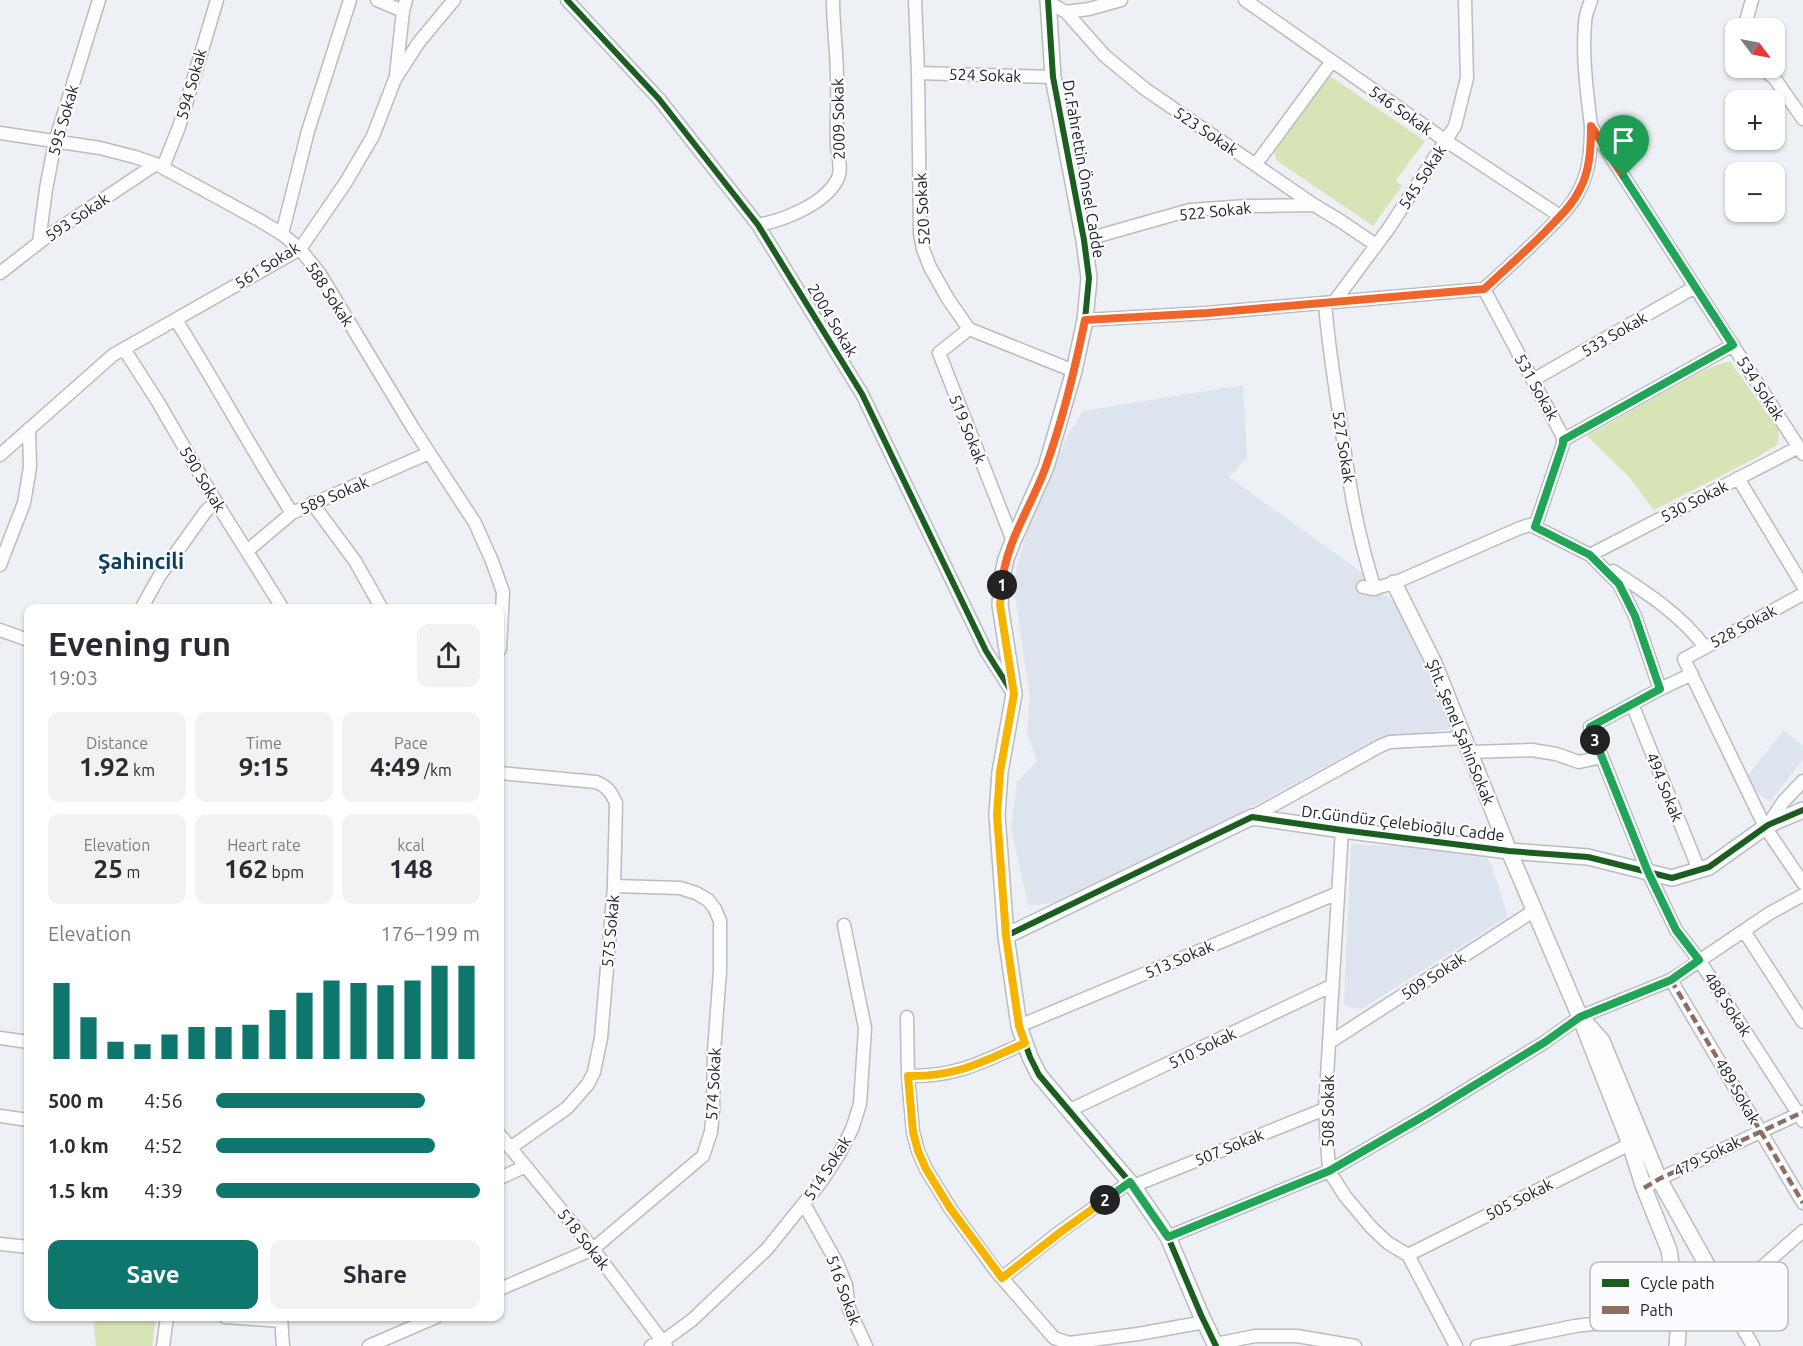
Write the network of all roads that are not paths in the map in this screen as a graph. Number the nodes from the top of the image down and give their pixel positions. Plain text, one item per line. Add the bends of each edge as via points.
1 (99, 0) edge
2 (217, 0) edge
3 (350, 0) edge
4 (377, 0) edge
5 (454, 0) edge
6 (567, 0) edge
7 (833, 0) edge
8 (915, 0) edge
9 (1121, 0) edge
10 (1245, 0) edge
11 (1464, 0) edge
12 (1591, 0) edge
13 (1752, 0) edge
14 (1048, 1) edge
15 (404, 6) edge
16 (1066, 12) junction
17 (1747, 18) edge
18 (1332, 62) junction
19 (918, 73) junction
20 (1053, 77) junction
21 (1774, 78) edge
22 (395, 79) junction
23 (1803, 119) edge
24 (1591, 126) junction
25 (0, 133) edge
26 (1446, 141) junction
27 (55, 142) junction
28 (1256, 164) junction
29 (160, 166) junction
30 (1314, 205) junction
31 (1560, 216) junction
32 (758, 225) junction
33 (282, 234) junction
34 (1084, 240) junction
35 (39, 242) junction
36 (1376, 246) junction
37 (300, 249) junction
38 (0, 273) edge
39 (1695, 287) junction
40 (1484, 289) junction
41 (1330, 302) junction
42 (176, 320) junction
43 (1085, 320) junction
44 (969, 328) junction
45 (1733, 345) junction
46 (124, 349) junction
47 (1074, 371) junction
48 (1533, 380) junction
49 (29, 429) junction
50 (1563, 440) junction
51 (1801, 451) edge
52 (429, 453) junction
53 (0, 455) edge
54 (1737, 478) junction
55 (216, 502) junction
56 (312, 503) junction
57 (292, 513) junction
58 (1535, 527) junction
59 (1013, 541) junction
60 (247, 551) junction
61 (1590, 555) junction
62 (0, 565) edge
63 (1394, 583) junction
64 (1803, 586) edge
65 (1803, 594) edge
66 (144, 604) edge
67 (280, 604) edge
68 (379, 604) edge
69 (502, 604) edge
70 (0, 630) edge
71 (24, 639) edge
72 (1705, 647) junction
73 (1692, 674) junction
74 (1660, 689) junction
75 (1014, 694) junction
76 (1632, 704) junction
77 (1468, 745) junction
78 (1602, 758) junction
79 (504, 773) edge
80 (1803, 781) edge
81 (1803, 810) edge
82 (1252, 817) junction
83 (1767, 826) junction
84 (1342, 830) junction
85 (1509, 851) junction
86 (1699, 870) junction
87 (1648, 872) junction
88 (1803, 883) edge
89 (614, 886) junction
90 (1338, 893) junction
91 (1803, 895) edge
92 (1535, 910) junction
93 (844, 925) dead end
94 (1744, 931) junction
95 (1006, 936) junction
96 (1699, 960) junction
97 (1671, 980) junction
98 (1333, 985) junction
99 (907, 1017) dead end
100 (1580, 1017) junction
101 (1803, 1022) edge
102 (1019, 1026) junction
103 (0, 1038) edge
104 (24, 1041) edge
105 (1330, 1042) junction
106 (1025, 1043) junction
107 (908, 1076) junction
108 (1325, 1109) junction
109 (1070, 1110) junction
110 (1802, 1115) edge
111 (0, 1116) edge
112 (24, 1119) edge
113 (1761, 1131) junction
114 (504, 1140) edge
115 (1630, 1144) junction
116 (510, 1148) junction
117 (524, 1167) junction
118 (1329, 1171) junction
119 (504, 1176) edge
120 (1659, 1179) junction
121 (1132, 1184) junction
122 (1644, 1188) junction
123 (1803, 1203) edge
124 (804, 1204) junction
125 (1803, 1231) edge
126 (1168, 1237) junction
127 (0, 1244) edge
128 (24, 1247) edge
129 (593, 1249) junction
130 (1408, 1255) junction
131 (1671, 1262) edge
132 (1705, 1262) edge
133 (1768, 1262) edge
134 (1002, 1278) junction
135 (504, 1287) edge
136 (166, 1321) edge
137 (281, 1321) edge
138 (427, 1321) edge
139 (1205, 1322) junction
140 (1590, 1324) edge
141 (1678, 1331) edge
142 (1744, 1331) edge
143 (1299, 1341) edge
144 (660, 1345) edge
145 (1216, 1345) edge
146 (163, 1346) edge
147 (283, 1346) edge
148 (369, 1346) edge
149 (866, 1346) edge
150 (1355, 1346) edge
151 (1456, 1346) edge
152 (1477, 1346) edge
153 (1677, 1346) edge
154 (1753, 1346) edge

1 - 27 street, 595 Sokak
2 - 29 street, 594 Sokak via 179,127
3 - 33 street via 308,131
4 - 15 street
5 - 22 street, 561 Sokak
6 - 32 street, 2004 Sokak via 659,99
7 - 32 street, 2009 Sokak via 840,175 808,206
8 - 19 street, 520 Sokak
9 - 16 street
10 - 18 street, 546 Sokak
11 - 26 street, 545 Sokak via 1467,78 1455,126
12 - 24 street, 534 Sokak via 1585,20
13 - 17 street
14 - 16 street, 523 Sokak
14 - 20 street, Dr.Fahrettin Önsel Cadde
15 - 22 street
16 - 28 street, 523 Sokak via 1105,56 1145,89
18 - 26 street, 546 Sokak
18 - 28 street
19 - 20 street, 524 Sokak
19 - 44 street, 520 Sokak via 923,249 948,299
20 - 34 street, Dr.Fahrettin Önsel Cadde
21 - 23 street
22 - 37 street, 561 Sokak via 373,136
24 - 31 street via 1591,150 1581,189
24 - 39 street, 534 Sokak
25 - 27 street, 588 Sokak
26 - 31 street, 546 Sokak
26 - 36 street, 545 Sokak
27 - 29 street, 588 Sokak via 100,148
27 - 35 street, 595 Sokak
28 - 30 street, 523 Sokak
29 - 33 street, 588 Sokak
29 - 35 street, 593 Sokak
30 - 34 street, 522 Sokak via 1190,210
30 - 36 street, 523 Sokak
31 - 40 street
32 - 75 street, 2004 Sokak via 862,394 986,651
33 - 37 street, 588 Sokak
34 - 43 street, Dr.Fahrettin Önsel Cadde via 1089,278
35 - 38 street, 593 Sokak
36 - 41 street, 545 Sokak
37 - 42 street, 561 Sokak
37 - 52 street, 588 Sokak via 320,274
39 - 45 street, 534 Sokak
39 - 48 street, 533 Sokak
40 - 41 street
40 - 48 street, 531 Sokak
41 - 43 street
41 - 63 street, 527 Sokak via 1330,356 1368,590
42 - 46 street, 561 Sokak
42 - 57 street
43 - 47 street, Dr.Fahrettin Önsel Cadde
44 - 47 street
44 - 59 street, 519 Sokak via 939,353
45 - 50 street
45 - 51 street, 534 Sokak
46 - 49 street, 561 Sokak
46 - 55 street, 590 Sokak
47 - 59 street, Dr.Fahrettin Önsel Cadde via 1046,467
48 - 50 street, 531 Sokak
49 - 53 street, 561 Sokak
49 - 62 street via 30,467 24,503
50 - 58 street, 531 Sokak
51 - 54 street, 530 Sokak
52 - 56 street, 589 Sokak
52 - 69 street, 588 Sokak via 475,523 503,592
54 - 61 street, 530 Sokak
54 - 64 street
55 - 60 street, 590 Sokak
55 - 66 street via 160,575
56 - 57 street, 589 Sokak
56 - 68 street via 355,561
57 - 60 street, 589 Sokak
58 - 61 street
58 - 63 street via 1520,528
59 - 75 street, Dr.Fahrettin Önsel Cadde via 1006,559 1000,605
60 - 67 street, 590 Sokak
61 - 72 street via 1658,601 1684,622
61 - 74 street via 1619,584 1635,616
63 - 77 street, Şht. Şenel ŞahinSokak via 1434,663
65 - 72 street, 528 Sokak
70 - 71 street
72 - 73 street, 528 Sokak via 1684,659
73 - 74 street, 488 Sokak
73 - 83 street
74 - 76 street, 488 Sokak
75 - 95 street, Dr.Fahrettin Önsel Cadde via 1000,772 997,815
76 - 78 street, 488 Sokak via 1590,727
76 - 86 street, 494 Sokak
77 - 78 street via 1532,750 1580,762
77 - 82 street via 1389,742
77 - 85 street, Şht. Şenel ŞahinSokak
78 - 87 street, 488 Sokak
79 - 89 street, 575 Sokak via 596,782 612,792 616,803
80 - 83 street
81 - 83 street, Dr.Gündüz Çelebioğlu Cadde
82 - 84 street, Dr.Gündüz Çelebioğlu Cadde
82 - 95 street
83 - 86 street, Dr.Gündüz Çelebioğlu Cadde
83 - 88 street
84 - 85 street, Dr.Gündüz Çelebioğlu Cadde
84 - 90 street, 508 Sokak
85 - 87 street, Dr.Gündüz Çelebioğlu Cadde via 1588,857
85 - 92 street, Şht. Şenel ŞahinSokak
86 - 87 street, Dr.Gündüz Çelebioğlu Cadde via 1672,878
87 - 96 street, 488 Sokak via 1676,930
89 - 116 street, 575 Sokak via 601,1038 594,1072 567,1108
89 - 129 street, 574 Sokak via 680,888 702,896 716,909 720,921 720,971 713,1111 703,1156
90 - 98 street, 508 Sokak
90 - 102 street, 513 Sokak
91 - 94 street
92 - 100 street, Şht. Şenel ŞahinSokak
92 - 105 street, 509 Sokak
93 - 124 street, 514 Sokak via 865,1028 860,1104 838,1156
94 - 96 street
94 - 101 street
95 - 102 street, Dr.Fahrettin Önsel Cadde
96 - 97 street
96 - 110 street, 488 Sokak
97 - 100 street
97 - 113 street, 489 Sokak
98 - 105 street, 508 Sokak
98 - 109 street, 510 Sokak
99 - 107 street
100 - 115 street, Şht. Şenel ŞahinSokak
100 - 118 street via 1439,1108
100 - 120 street, Şht. Şenel ŞahinSokak via 1602,1041
102 - 106 street, Dr.Fahrettin Önsel Cadde
103 - 104 street
105 - 108 street, 508 Sokak
106 - 107 street via 966,1069
106 - 109 street, Dr.Fahrettin Önsel Cadde via 1040,1075
107 - 134 street via 913,1132 921,1160 950,1208
108 - 118 street, 508 Sokak
108 - 121 street, 507 Sokak
109 - 121 street, Dr.Fahrettin Önsel Cadde
110 - 113 street, 479 Sokak
111 - 112 street
113 - 120 street, 479 Sokak
113 - 123 street, 489 Sokak
114 - 116 street, 518 Sokak
115 - 122 street, Şht. Şenel ŞahinSokak
115 - 130 street, 505 Sokak
116 - 117 street, 518 Sokak
117 - 119 street
117 - 129 street, 518 Sokak
118 - 126 street
118 - 130 street, 508 Sokak via 1371,1227
120 - 122 street, 479 Sokak
120 - 132 street, Şht. Şenel ŞahinSokak
121 - 126 street, Dr.Fahrettin Önsel Cadde
121 - 134 street, 507 Sokak
122 - 131 street, Şht. Şenel ŞahinSokak
124 - 144 street, 514 Sokak via 767,1249
124 - 149 street, 516 Sokak via 837,1263 846,1285 849,1309
125 - 133 street
126 - 139 street, Dr.Fahrettin Önsel Cadde
127 - 128 street
129 - 135 street, 574 Sokak
129 - 144 street, 518 Sokak
130 - 151 street, 508 Sokak
134 - 139 street via 1054,1338 1069,1343
136 - 146 street
137 - 147 street
138 - 148 street
139 - 145 street, Dr.Fahrettin Önsel Cadde
140 - 152 street
141 - 153 street, Şht. Şenel ŞahinSokak
142 - 154 street
143 - 145 street via 1255,1336
143 - 150 street

